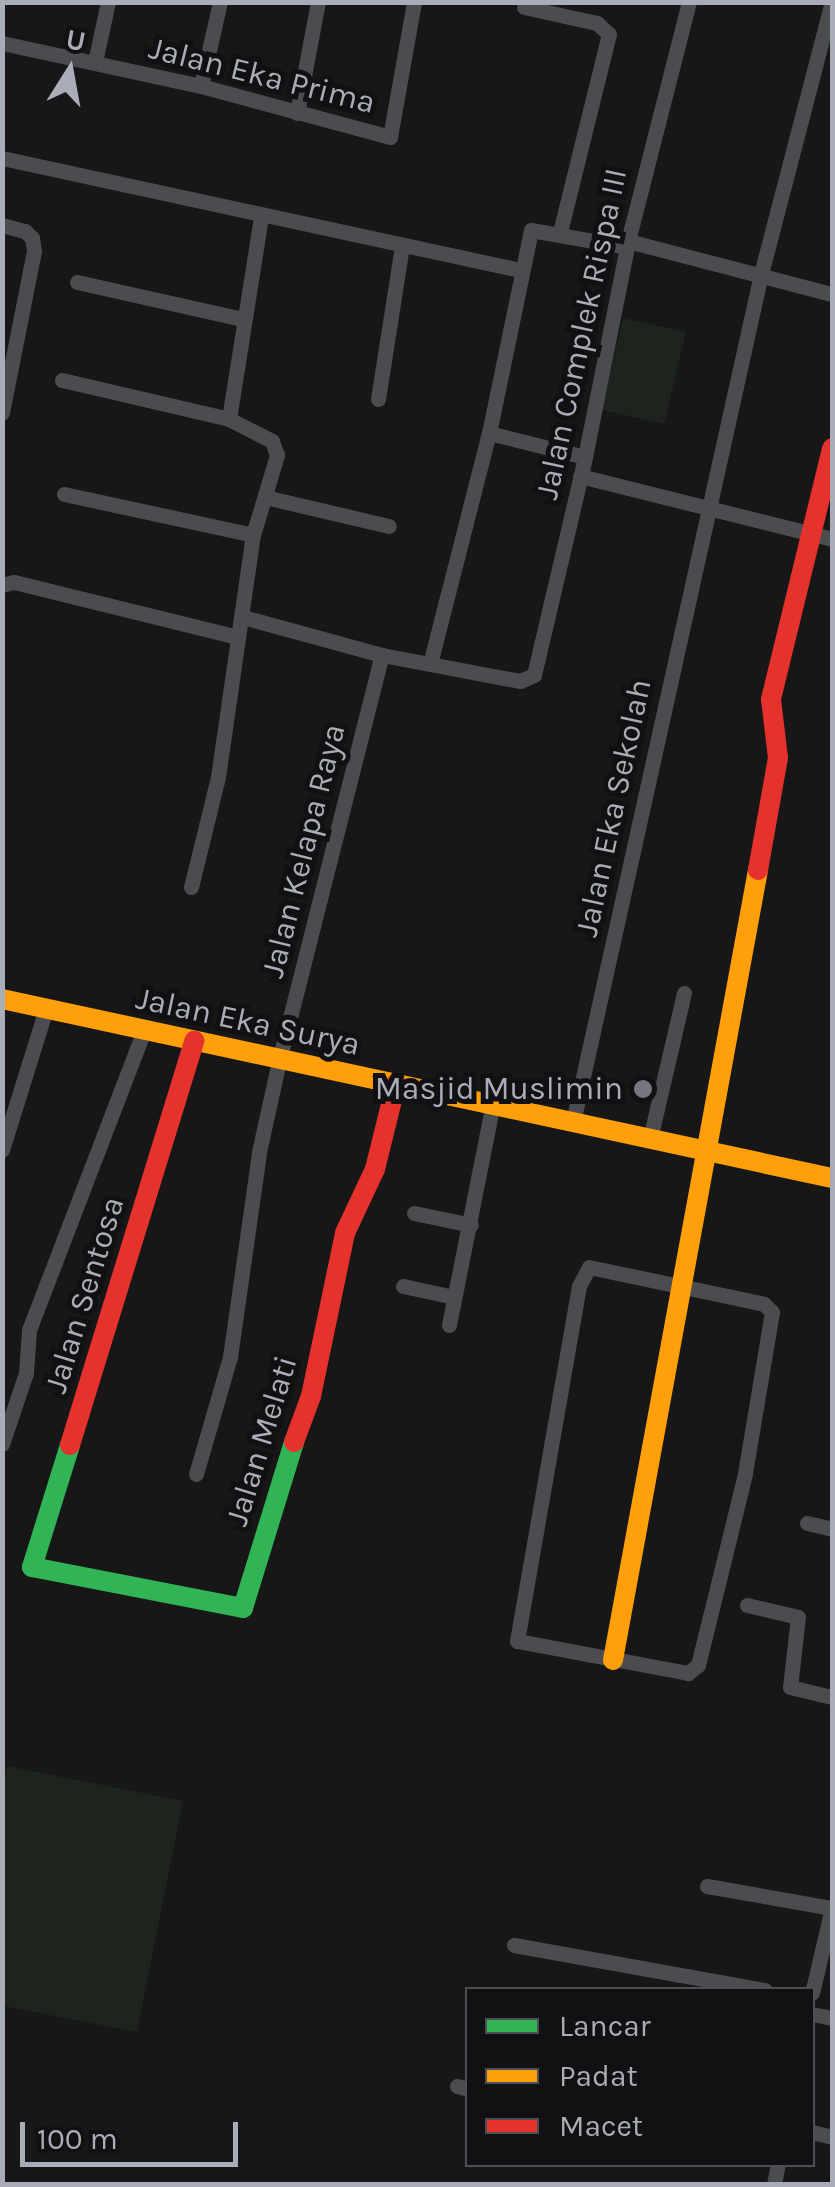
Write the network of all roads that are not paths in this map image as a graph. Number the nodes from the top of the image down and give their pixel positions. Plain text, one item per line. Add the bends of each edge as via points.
1 (108, 2) edge
2 (220, 2) edge
3 (318, 2) edge
4 (414, 2) edge
5 (689, 2) edge
6 (832, 2) edge
7 (524, 6) dead end
8 (828, 34) edge
9 (2, 43) edge
10 (95, 62) junction
11 (201, 86) junction
12 (297, 113) junction
13 (2, 158) edge
14 (261, 217) junction
15 (2, 225) edge
16 (560, 232) junction
17 (627, 244) junction
18 (402, 246) junction
19 (520, 270) junction
20 (761, 274) junction
21 (77, 282) dead end
22 (832, 293) edge
23 (242, 320) junction
24 (62, 380) dead end
25 (378, 399) dead end
26 (2, 413) edge
27 (229, 419) junction
28 (489, 433) junction
29 (832, 448) edge
30 (585, 457) junction
31 (580, 476) junction
32 (64, 494) dead end
33 (265, 496) junction
34 (708, 505) junction
35 (389, 526) dead end
36 (809, 534) junction
37 (253, 535) junction
38 (832, 539) edge
39 (2, 585) edge
40 (242, 617) junction
41 (238, 637) junction
42 (382, 655) junction
43 (430, 664) junction
44 (191, 888) dead end
45 (684, 993) dead end
46 (2, 999) edge
47 (46, 1009) junction
48 (144, 1031) junction
49 (194, 1041) junction
50 (279, 1062) junction
51 (396, 1084) junction
52 (492, 1108) junction
53 (574, 1122) junction
54 (650, 1139) junction
55 (2, 1150) edge
56 (708, 1151) junction
57 (832, 1178) edge
58 (414, 1213) dead end
59 (471, 1224) junction
60 (685, 1285) junction
61 (403, 1286) dead end
62 (454, 1297) junction
63 (449, 1325) dead end
64 (2, 1444) edge
65 (196, 1474) dead end
66 (807, 1523) dead end
67 (832, 1529) edge
68 (32, 1567) joint
69 (747, 1605) dead end
70 (613, 1660) junction
71 (832, 1697) edge
72 (707, 1886) dead end
73 (832, 1908) edge
74 (514, 1945) dead end
75 (749, 1987) edge
76 (813, 1987) edge

1 - 10 street
2 - 11 street
3 - 12 street
4 - 12 street, Jalan Eka Prima via 390,137
5 - 17 street, Jalan Complek Rispa III
6 - 8 street, Jalan Eka Sekolah
7 - 16 street via 597,23 609,34
8 - 20 street, Jalan Eka Sekolah
9 - 10 street, Jalan Eka Prima
10 - 11 street, Jalan Eka Prima
11 - 12 street, Jalan Eka Prima
13 - 14 street
14 - 18 street
14 - 23 street
15 - 26 street via 25,230 34,251
16 - 17 street
16 - 19 street via 531,230
17 - 20 street
17 - 30 street, Jalan Complek Rispa III
18 - 19 street
18 - 25 street
19 - 28 street
20 - 22 street
20 - 34 street, Jalan Eka Sekolah
21 - 23 street
23 - 27 street
24 - 27 street
27 - 33 street via 276,447
28 - 30 street
28 - 43 street
29 - 36 street
30 - 31 street, Jalan Complek Rispa III
31 - 34 street
31 - 43 street, Jalan Complek Rispa III via 532,678
32 - 37 street
33 - 35 street
33 - 37 street
34 - 36 street
34 - 53 street, Jalan Eka Sekolah
36 - 38 street
36 - 56 street via 771,699 778,758
37 - 40 street
39 - 41 street via 14,582
40 - 41 street
40 - 42 street
41 - 44 street via 218,777
42 - 43 street
42 - 50 street, Jalan Kelapa Raya
45 - 54 street
46 - 47 street, Jalan Eka Surya
47 - 48 street, Jalan Eka Surya
47 - 55 street
48 - 49 street, Jalan Eka Surya
48 - 64 street via 29,1330 26,1373
49 - 50 street, Jalan Eka Surya
49 - 68 street, Jalan Sentosa
50 - 51 street, Jalan Eka Surya
50 - 65 street, Jalan Kelapa Raya via 258,1152 230,1357
51 - 52 street, Jalan Eka Surya
51 - 68 street, Jalan Melati via 375,1169 344,1233 310,1396 244,1608
52 - 53 street, Jalan Eka Surya
52 - 59 street
53 - 54 street, Jalan Eka Surya
54 - 56 street, Jalan Eka Surya
56 - 57 street, Jalan Eka Surya
56 - 60 street
58 - 59 street
59 - 62 street
60 - 70 street
60 - 70 street via 769,1305 772,1312 745,1474 694,1671
60 - 70 street via 589,1267 579,1286 518,1641
61 - 62 street
62 - 63 street
66 - 67 street
69 - 71 street via 798,1617 790,1687
72 - 73 street
73 - 76 street
74 - 75 street

